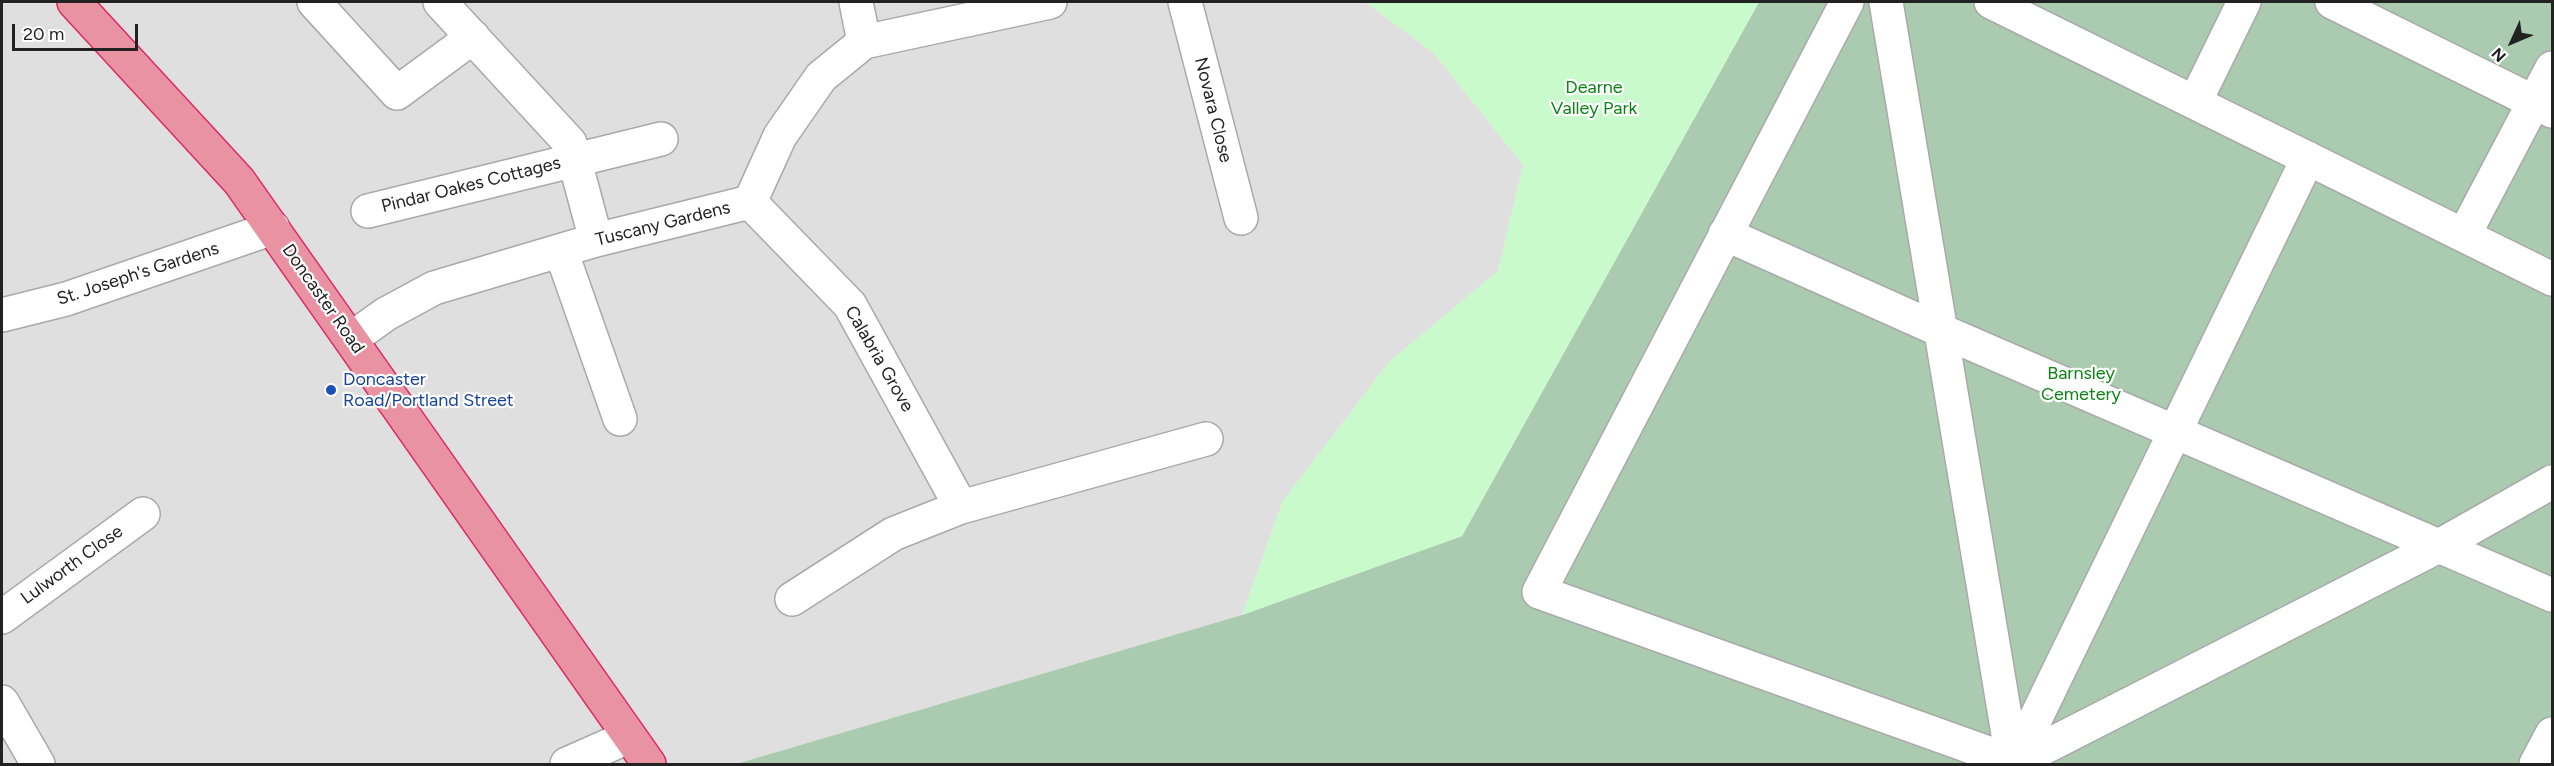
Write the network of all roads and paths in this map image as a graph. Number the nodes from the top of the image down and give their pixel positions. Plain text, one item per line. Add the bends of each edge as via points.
1 (74, 2) edge
2 (314, 2) edge
3 (440, 2) edge
4 (856, 2) edge
5 (1050, 2) edge
6 (1185, 2) edge
7 (1847, 2) edge
8 (1886, 2) edge
9 (1991, 2) edge
10 (2244, 2) edge
11 (2332, 2) edge
12 (473, 38) junction
13 (864, 42) junction
14 (2553, 68) edge
15 (2195, 102) junction
16 (2543, 106) edge
17 (661, 139) dead end
18 (2308, 158) junction
19 (575, 160) junction
20 (750, 202) junction
21 (368, 211) dead end
22 (1241, 218) dead end
23 (273, 228) junction
24 (1725, 234) junction
25 (2464, 235) junction
26 (596, 240) junction
27 (561, 251) junction
28 (2553, 279) edge
29 (2, 315) edge
30 (1942, 331) junction
31 (351, 339) junction
32 (620, 419) dead end
33 (2176, 432) junction
34 (1206, 439) dead end
35 (2553, 482) edge
36 (961, 507) junction
37 (143, 514) dead end
38 (2439, 546) junction
39 (2553, 595) edge
40 (792, 599) dead end
41 (2, 617) edge
42 (2, 702) edge
43 (2553, 734) edge
44 (628, 737) junction
45 (2015, 764) edge
46 (38, 765) edge
47 (567, 765) edge
48 (648, 765) edge
49 (2536, 765) edge

1 - 23 highway, Doncaster Road via 239,181
2 - 12 street via 397,93
3 - 12 street, Pindar Oakes Cottages
4 - 13 street
5 - 13 street, Tuscany Gardens
6 - 22 street, Novara Close
7 - 24 street
8 - 30 street
9 - 15 street
10 - 15 street
11 - 16 street
12 - 19 street, Pindar Oakes Cottages via 570,143
13 - 20 street, Tuscany Gardens via 821,77 780,136
14 - 16 street
15 - 18 street
16 - 25 street
17 - 19 street, Pindar Oakes Cottages
18 - 25 street
18 - 33 street
19 - 21 street, Pindar Oakes Cottages
19 - 26 street, Pindar Oakes Cottages
20 - 26 street, Tuscany Gardens
20 - 36 street, Calabria Grove via 850,305
23 - 29 street, St. Joseph's Gardens via 66,299
23 - 31 highway, Doncaster Road
24 - 30 street
24 - 45 street via 1539,592
25 - 28 street
26 - 27 street, Tuscany Gardens
27 - 31 street, Tuscany Gardens via 434,288
27 - 32 street
30 - 33 street
30 - 45 street
31 - 44 highway, Doncaster Road
33 - 38 street
33 - 45 street
34 - 36 street
35 - 38 street
36 - 40 street via 893,534
37 - 41 street, Lulworth Close
38 - 39 street
38 - 45 street
42 - 46 street
43 - 49 street
44 - 47 street
44 - 48 highway, Doncaster Road

